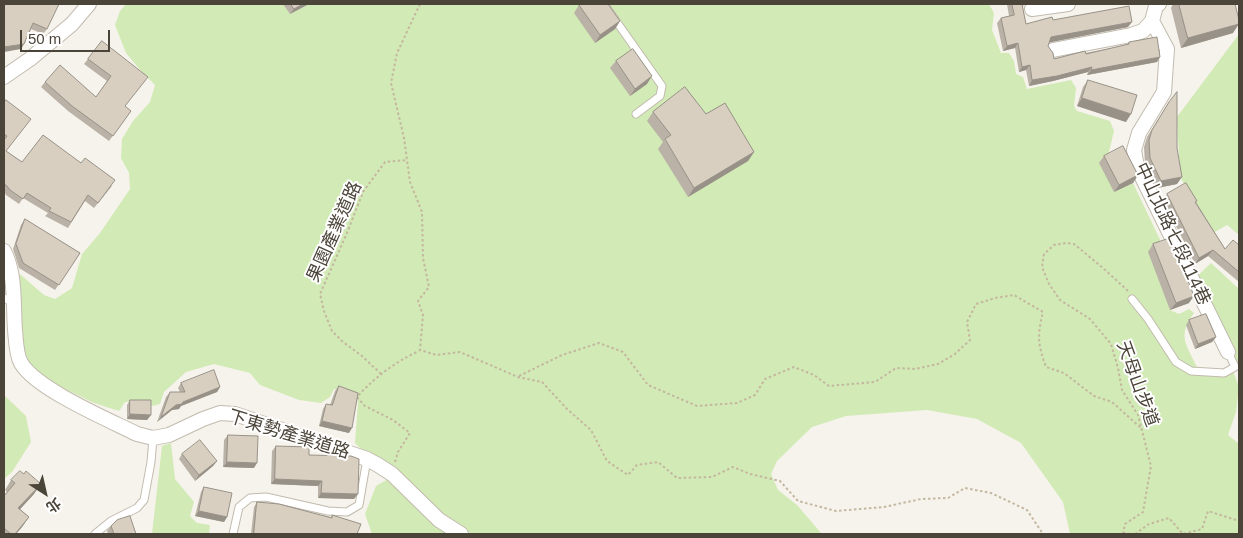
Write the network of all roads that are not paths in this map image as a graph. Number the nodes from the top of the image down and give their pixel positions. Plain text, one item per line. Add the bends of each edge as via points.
1 (89, 4) edge
2 (604, 4) edge
3 (1068, 4) edge
4 (1159, 4) edge
5 (1032, 9) dead end
6 (1152, 21) junction
7 (1053, 50) edge
8 (4, 77) edge
9 (636, 114) dead end
10 (4, 251) edge
11 (1132, 299) road end
12 (8, 300) edge
13 (1228, 352) joint
14 (153, 438) junction
15 (366, 459) junction
16 (95, 534) edge
17 (233, 534) edge
18 (461, 534) edge

1 - 8 street via 72,24
2 - 9 lane via 662,86 660,96
3 - 5 street
4 - 6 street
6 - 7 street via 1143,31 1131,35
6 - 13 street, 中山北路七段114巷 via 1167,49 1164,92 1139,133 1134,150 1137,168
10 - 12 street via 12,275
11 - 13 lane via 1176,362 1191,371 1224,373 1235,367
12 - 14 street via 21,363 30,372 46,387 137,434
14 - 15 street, 下東勢產業道路 via 169,435 202,419 235,414
14 - 16 lane via 144,500 137,508 110,521
15 - 17 lane via 360,505 347,512 328,511 266,498 250,498 239,507
15 - 18 street, 下東勢產業道路 via 392,474 439,520

